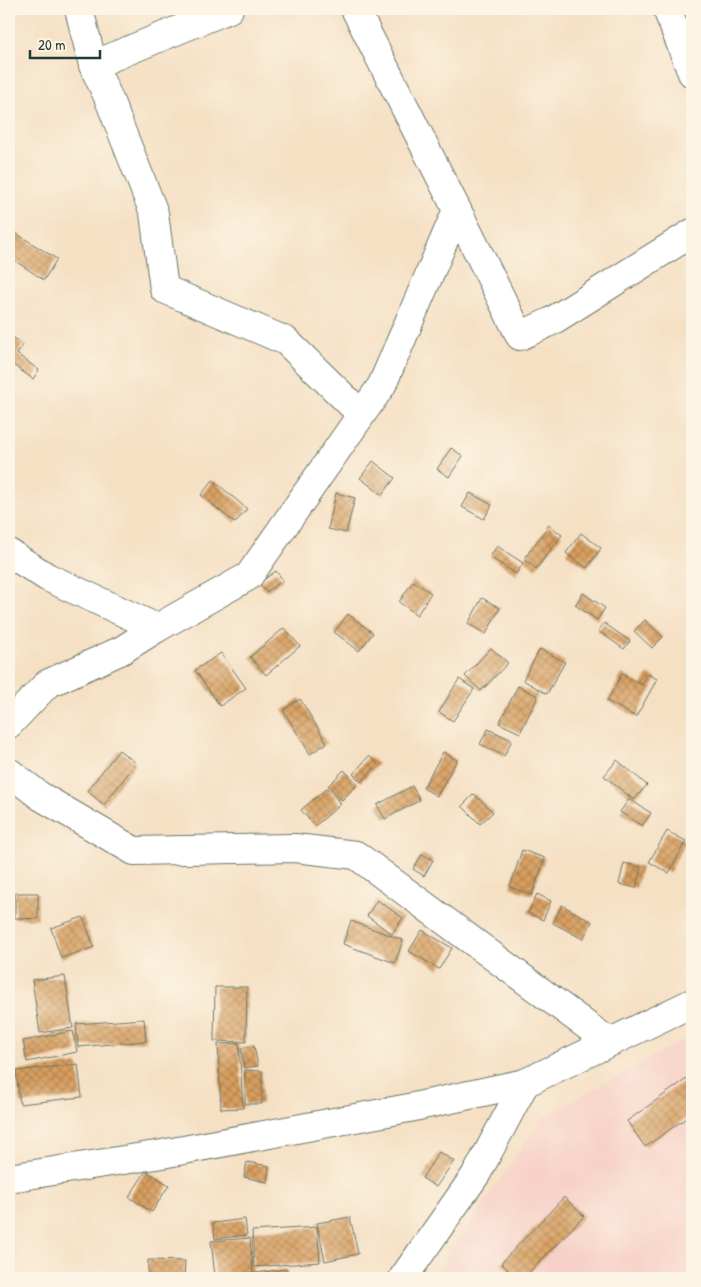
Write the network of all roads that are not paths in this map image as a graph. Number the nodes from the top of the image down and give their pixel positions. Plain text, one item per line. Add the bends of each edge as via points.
1 (78, 9) edge
2 (229, 9) edge
3 (355, 9) edge
4 (667, 9) edge
5 (93, 65) junction
6 (692, 73) edge
7 (457, 210) junction
8 (692, 233) edge
9 (360, 414) junction
10 (9, 553) edge
11 (157, 628) junction
12 (9, 724) edge
13 (9, 772) edge
14 (692, 1003) edge
15 (609, 1042) junction
16 (525, 1083) junction
17 (9, 1178) edge
18 (403, 1278) edge

1 - 5 street
2 - 5 street
3 - 7 street
4 - 6 street
5 - 9 street via 154,213 164,289 286,342
7 - 8 street via 520,336 552,322
7 - 9 street via 382,385
9 - 11 street via 249,576
10 - 11 street via 47,577
11 - 12 street via 122,650 47,684
13 - 15 street via 40,796 134,851 295,848 356,855
14 - 15 street
15 - 16 street
16 - 17 street via 162,1154
16 - 18 street via 477,1173

